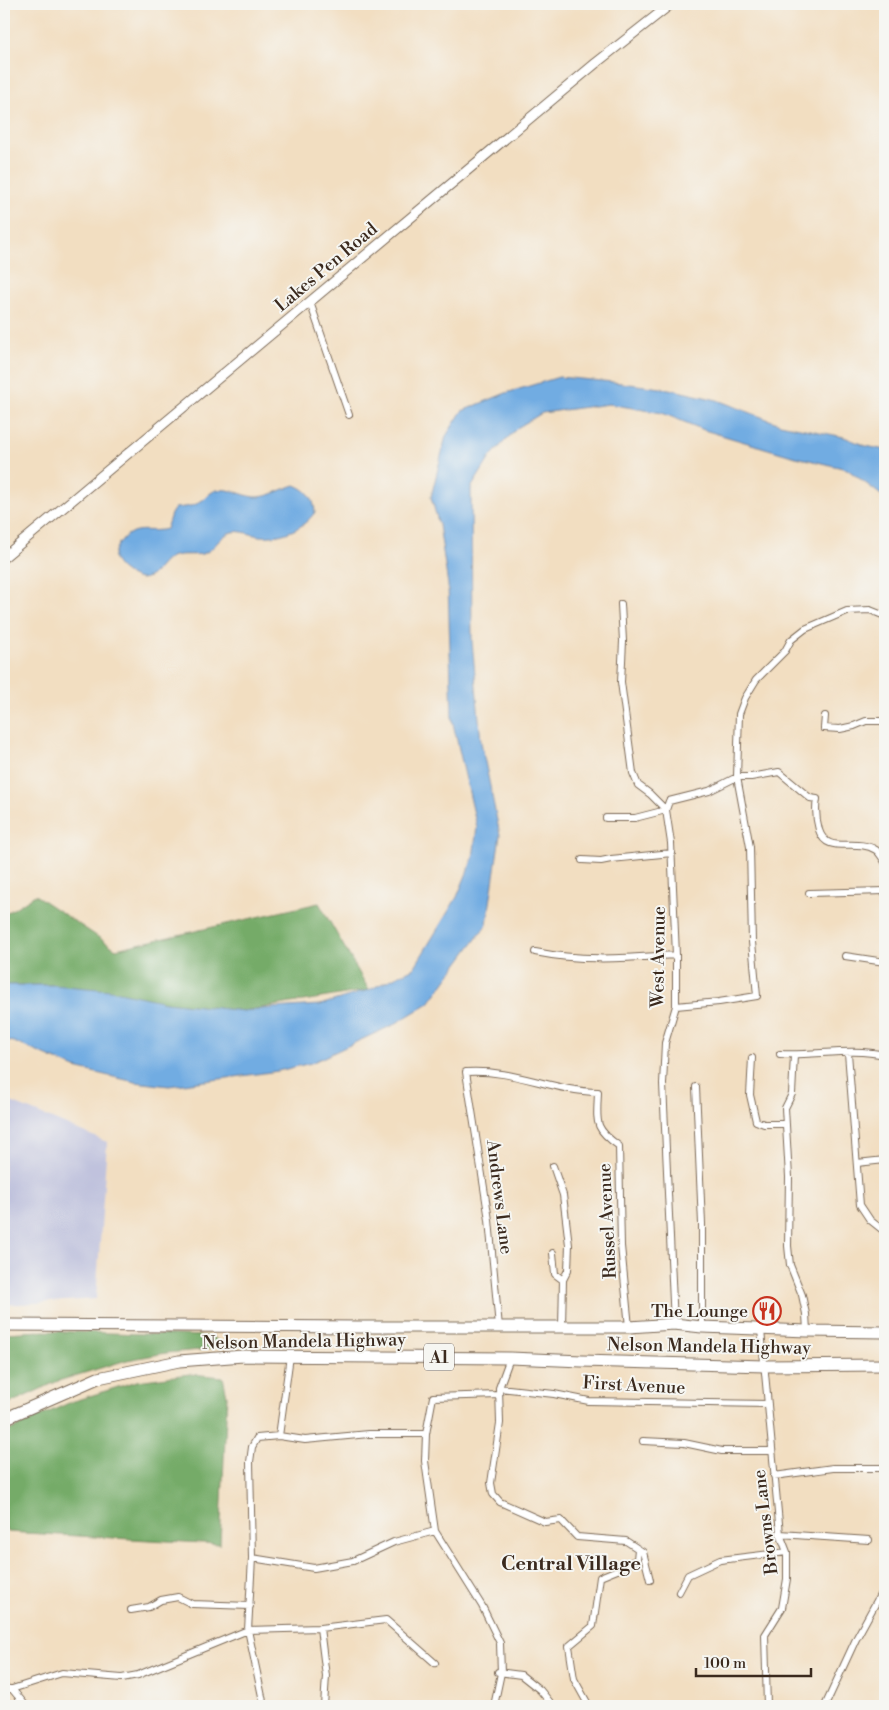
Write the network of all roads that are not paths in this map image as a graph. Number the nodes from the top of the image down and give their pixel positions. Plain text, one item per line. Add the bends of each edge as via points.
1 (671, 4) edge
2 (310, 302) junction
3 (348, 415) dead end
4 (4, 556) edge
5 (621, 604) dead end
6 (885, 616) edge
7 (825, 716) dead end
8 (885, 721) edge
9 (737, 776) junction
10 (666, 810) junction
11 (606, 818) dead end
12 (672, 854) junction
13 (582, 860) dead end
14 (885, 862) edge
15 (885, 891) edge
16 (809, 893) dead end
17 (535, 952) dead end
18 (676, 955) junction
19 (845, 956) dead end
20 (885, 962) edge
21 (676, 1006) junction
22 (885, 1044) edge
23 (848, 1053) junction
24 (780, 1054) dead end
25 (794, 1055) junction
26 (884, 1055) edge
27 (752, 1058) dead end
28 (466, 1072) joint
29 (696, 1086) dead end
30 (786, 1124) junction
31 (885, 1160) edge
32 (856, 1163) junction
33 (553, 1166) dead end
34 (885, 1232) edge
35 (553, 1253) dead end
36 (563, 1280) junction
37 (674, 1324) junction
38 (4, 1325) edge
39 (499, 1327) junction
40 (562, 1327) junction
41 (630, 1327) junction
42 (702, 1327) junction
43 (761, 1330) junction
44 (806, 1331) junction
45 (885, 1332) edge
46 (290, 1356) junction
47 (510, 1358) junction
48 (885, 1365) edge
49 (765, 1366) junction
50 (499, 1392) junction
51 (768, 1404) junction
52 (4, 1419) edge
53 (426, 1434) junction
54 (279, 1436) junction
55 (643, 1441) dead end
56 (772, 1451) junction
57 (885, 1468) edge
58 (774, 1476) junction
59 (435, 1531) junction
60 (780, 1534) junction
61 (869, 1540) dead end
62 (638, 1549) junction
63 (787, 1552) junction
64 (252, 1558) junction
65 (650, 1580) dead end
66 (885, 1586) edge
67 (679, 1592) dead end
68 (250, 1606) junction
69 (131, 1610) dead end
70 (320, 1628) junction
71 (248, 1630) junction
72 (435, 1662) dead end
73 (499, 1672) junction
74 (4, 1689) edge
75 (12, 1689) junction
76 (26, 1706) edge
77 (264, 1706) edge
78 (324, 1706) edge
79 (494, 1706) edge
80 (553, 1706) edge
81 (589, 1706) edge
82 (767, 1706) edge
83 (825, 1706) edge

1 - 2 street, Lakes Pen Road
2 - 3 street
2 - 4 street, Lakes Pen Road
5 - 10 street via 621,682 633,773 638,785
6 - 9 street via 870,610 847,612 805,629 791,640 785,651 756,680 745,698 739,714
7 - 8 street via 824,728 840,729 866,721
9 - 10 street via 708,791 670,801
9 - 14 street via 779,772 810,798 817,799 815,810 823,840 828,844 868,847 878,851
9 - 21 street via 750,847 757,996
10 - 11 street via 635,818
10 - 12 street, West Avenue
12 - 13 street
12 - 18 street, West Avenue
15 - 16 street
17 - 18 street via 608,960
18 - 21 street, West Avenue
19 - 20 street
21 - 37 street, West Avenue via 665,1043 663,1084
22 - 26 street
23 - 25 street
23 - 26 street
23 - 32 street
24 - 25 street
25 - 30 street via 792,1094 785,1108
27 - 30 street via 750,1095 756,1121
28 - 39 street, Andrews Lane via 489,1220
28 - 41 street, Russel Avenue via 502,1073 577,1092 598,1092 597,1124 604,1136 619,1146 621,1246
29 - 42 street via 702,1224
30 - 44 street via 790,1265 802,1295
31 - 32 street
32 - 34 street via 860,1205 870,1220
33 - 36 street via 563,1195 568,1236 568,1270
35 - 36 street via 555,1274
36 - 40 street
37 - 41 highway, Nelson Mandela Highway / A1
37 - 42 highway, Nelson Mandela Highway / A1
38 - 39 highway, Nelson Mandela Highway / A1
39 - 40 highway, Nelson Mandela Highway / A1
40 - 41 highway, Nelson Mandela Highway / A1
42 - 43 highway, Nelson Mandela Highway / A1
43 - 44 highway, Nelson Mandela Highway / A1
43 - 49 street, Browns Lane
44 - 45 highway, Nelson Mandela Highway / A1
46 - 47 highway, Nelson Mandela Highway / A1
46 - 52 highway, Nelson Mandela Highway / A1 via 179,1361 138,1368 98,1378
46 - 54 street
47 - 49 highway, Nelson Mandela Highway / A1
47 - 50 street
48 - 49 highway, Nelson Mandela Highway / A1
49 - 51 street, Browns Lane
50 - 51 street, First Avenue via 532,1391 590,1401
50 - 53 street, First Avenue via 433,1397
50 - 62 street via 500,1422 491,1483 493,1494 500,1502 545,1522 561,1520 577,1537 626,1541
51 - 56 street, Browns Lane
53 - 54 street via 368,1434 304,1440
53 - 59 street via 425,1461
54 - 64 street via 257,1438 252,1447
55 - 56 street via 684,1442 722,1451
56 - 58 street, Browns Lane
57 - 58 street via 833,1468
58 - 60 street, Browns Lane
59 - 64 street via 394,1542 353,1561 314,1568
59 - 73 street via 482,1606 500,1643
60 - 61 street
60 - 63 street, Browns Lane
62 - 65 street via 643,1552
62 - 81 street via 638,1559 600,1577 593,1626 569,1646 574,1679
63 - 67 street via 720,1560 688,1575
63 - 82 street, Browns Lane via 782,1608 765,1635
64 - 68 street
66 - 83 street
68 - 69 street via 192,1604 178,1597
68 - 71 street
70 - 71 street
70 - 72 street via 386,1620
70 - 78 street via 326,1676
71 - 75 street via 138,1675 122,1678 62,1673
71 - 77 street
73 - 79 street
73 - 80 street via 521,1675
74 - 75 street
75 - 76 street

